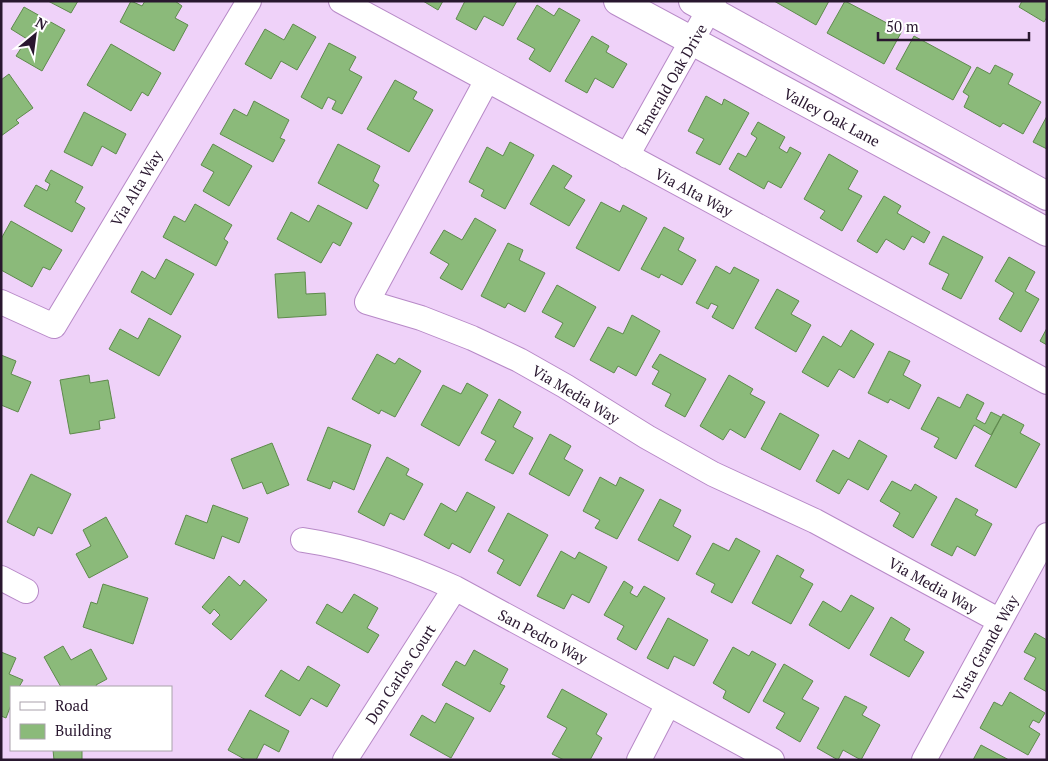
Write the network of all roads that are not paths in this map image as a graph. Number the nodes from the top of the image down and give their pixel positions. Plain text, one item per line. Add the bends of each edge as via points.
1 (249, 1) edge
2 (341, 1) edge
3 (618, 1) edge
4 (705, 4) edge
5 (693, 42) junction
6 (487, 80) junction
7 (627, 156) junction
8 (1047, 196) edge
9 (1047, 232) edge
10 (1, 302) edge
11 (1047, 382) edge
12 (1047, 535) edge
13 (303, 540) dead end
14 (1, 578) edge
15 (455, 588) junction
16 (26, 591) dead end
17 (1000, 621) junction
18 (668, 704) junction
19 (345, 760) edge
20 (639, 760) edge
21 (772, 760) edge
22 (924, 760) edge

1 - 10 street, Via Alta Way via 54,326
2 - 6 street, Via Alta Way
3 - 5 street, Valley Oak Lane
4 - 5 street, Emerald Oak Drive
4 - 8 street
5 - 7 street, Emerald Oak Drive
5 - 9 street, Valley Oak Lane
6 - 7 street, Via Alta Way
6 - 17 street, Via Media Way via 367,302 422,318 519,360 713,474 815,521
7 - 11 street, Via Alta Way
12 - 17 street, Vista Grande Way
13 - 15 street, San Pedro Way via 372,554
14 - 16 street
15 - 18 street, San Pedro Way
15 - 19 street, Don Carlos Court
17 - 22 street, Vista Grande Way
18 - 20 street
18 - 21 street, San Pedro Way

